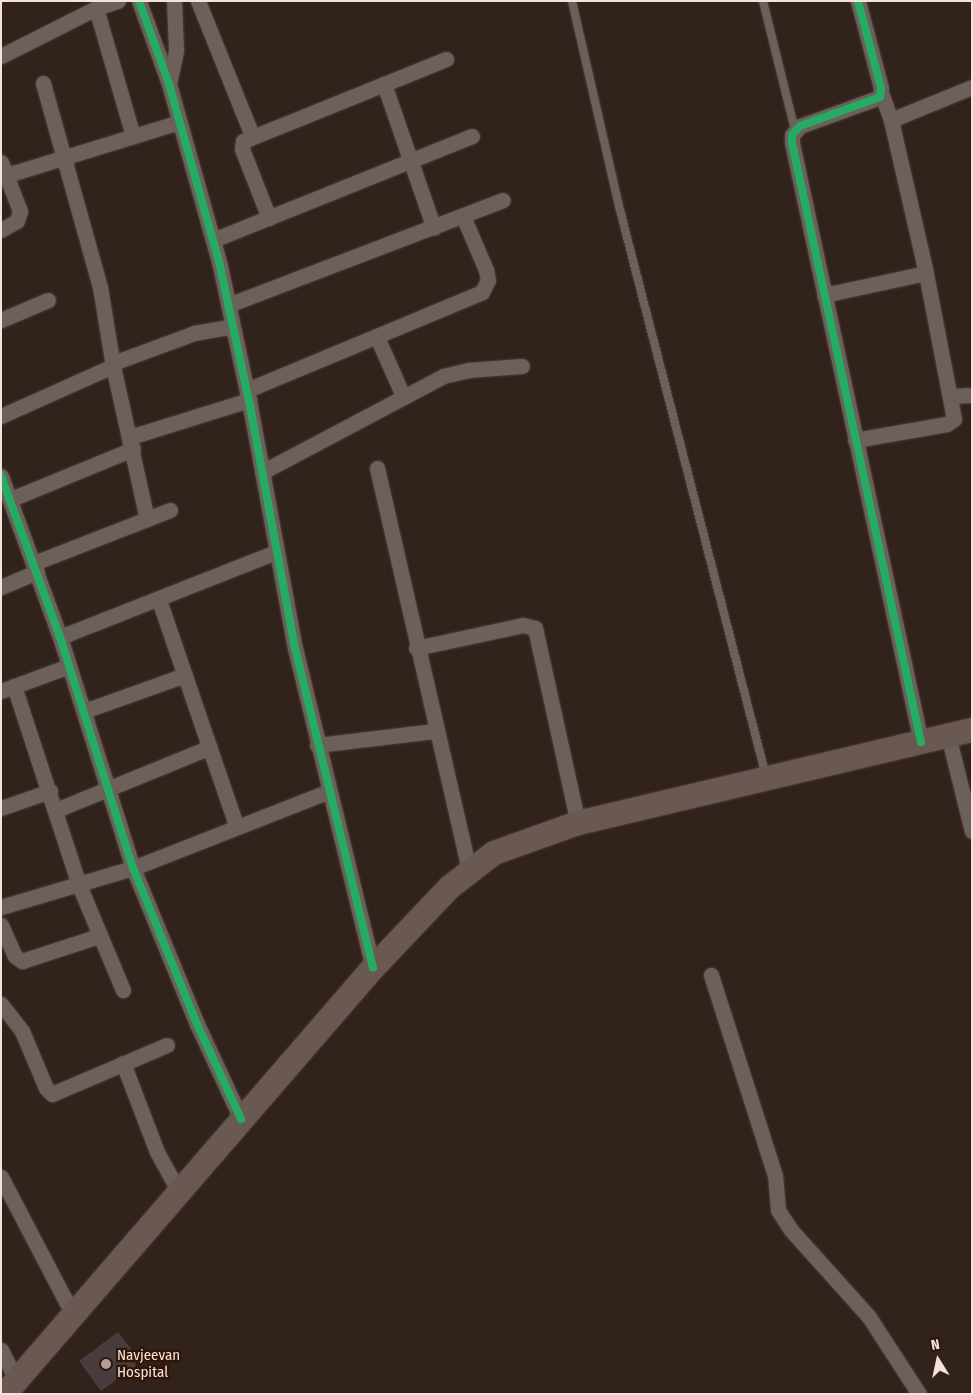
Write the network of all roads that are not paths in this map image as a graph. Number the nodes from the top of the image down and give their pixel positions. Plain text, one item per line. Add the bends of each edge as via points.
1 (118, 1) edge
2 (139, 1) edge
3 (174, 1) edge
4 (198, 1) edge
5 (572, 1) edge
6 (764, 1) edge
7 (858, 1) edge
8 (96, 8) junction
9 (3, 51) edge
10 (446, 59) dead end
11 (43, 83) dead end
12 (169, 84) junction
13 (384, 84) junction
14 (972, 87) edge
15 (881, 92) junction
16 (891, 120) junction
17 (179, 122) junction
18 (795, 130) junction
19 (252, 135) junction
20 (133, 136) junction
21 (472, 136) dead end
22 (62, 158) junction
23 (410, 160) junction
24 (4, 169) edge
25 (503, 200) dead end
26 (463, 216) junction
27 (269, 218) junction
28 (434, 228) junction
29 (1, 230) edge
30 (213, 240) junction
31 (926, 273) junction
32 (824, 295) junction
33 (48, 300) dead end
34 (228, 305) junction
35 (1, 320) edge
36 (234, 331) junction
37 (377, 337) junction
38 (113, 366) junction
39 (522, 366) dead end
40 (248, 395) junction
41 (972, 395) edge
42 (403, 396) junction
43 (951, 396) junction
44 (1, 416) edge
45 (855, 440) junction
46 (131, 443) junction
47 (377, 468) dead end
48 (262, 472) junction
49 (1, 476) edge
50 (11, 499) junction
51 (170, 510) dead end
52 (147, 519) junction
53 (276, 552) junction
54 (36, 567) junction
55 (1, 586) edge
56 (159, 600) junction
57 (60, 637) junction
58 (416, 648) junction
59 (69, 666) junction
60 (185, 675) junction
61 (8, 689) edge
62 (84, 711) junction
63 (972, 730) edge
64 (435, 731) junction
65 (948, 735) junction
66 (921, 742) junction
67 (317, 745) junction
68 (210, 747) junction
69 (766, 778) junction
70 (109, 788) junction
71 (329, 791) junction
72 (50, 792) junction
73 (1, 808) edge
74 (56, 810) junction
75 (578, 823) junction
76 (236, 825) junction
77 (972, 831) edge
78 (133, 868) junction
79 (469, 870) junction
80 (79, 885) junction
81 (1, 908) edge
82 (1, 925) edge
83 (99, 936) junction
84 (373, 968) junction
85 (711, 975) dead end
86 (123, 990) dead end
87 (1, 1004) edge
88 (167, 1045) dead end
89 (123, 1064) junction
90 (241, 1119) junction
91 (1, 1176) edge
92 (178, 1190) junction
93 (73, 1315) junction
94 (1, 1350) edge
95 (10, 1387) edge
96 (919, 1394) edge

1 - 8 street
2 - 12 street
3 - 12 street via 176,50
4 - 19 street
5 - 69 lane via 620,210
6 - 18 lane
7 - 15 street
8 - 9 street
8 - 20 street
10 - 13 street
11 - 22 street
12 - 17 street
13 - 19 street
13 - 23 street
14 - 16 street
15 - 16 street
15 - 18 street via 878,100 809,121
16 - 31 street
17 - 20 street
17 - 30 street
18 - 32 street via 792,143
19 - 27 street via 242,141 241,146
20 - 22 street
21 - 23 street
22 - 24 street
22 - 38 street via 100,287
23 - 27 street
23 - 28 street
24 - 29 street via 19,205 20,216
25 - 26 street
26 - 28 street
26 - 37 street via 486,270 486,287 474,296
27 - 30 street
28 - 34 street
30 - 34 street
31 - 32 street
31 - 43 street
32 - 45 street
33 - 35 street
34 - 36 street
36 - 38 street via 227,327 194,333 113,363
36 - 40 street
37 - 40 street
37 - 42 street
38 - 44 street
38 - 46 street
39 - 42 street via 455,372
40 - 46 street
40 - 48 street
41 - 43 street
42 - 48 street
43 - 45 street via 955,415 950,423
45 - 66 street
46 - 50 street
46 - 52 street
47 - 58 street
48 - 53 street
49 - 50 street
50 - 54 street
51 - 52 street
52 - 54 street
53 - 56 street
53 - 67 street
54 - 55 street
54 - 57 street
56 - 57 street
56 - 60 street
57 - 59 street
58 - 64 street
58 - 75 street via 523,625 535,628
59 - 61 street
59 - 62 street
60 - 62 street
60 - 68 street
61 - 72 street
62 - 70 street
63 - 65 main road
64 - 67 street
64 - 79 street
65 - 66 main road
65 - 77 street
66 - 69 main road
67 - 71 street
68 - 70 street
68 - 76 street
69 - 75 main road
70 - 74 street
70 - 78 street
71 - 76 street
71 - 84 street
72 - 73 street
72 - 74 street
74 - 80 street
75 - 79 main road via 494,853
76 - 78 street
78 - 80 street
78 - 90 street via 197,1024
79 - 84 main road
80 - 81 street
80 - 83 street
82 - 83 street via 15,956 22,961
83 - 86 street
84 - 90 main road
85 - 96 street via 775,1175 778,1210 791,1230 869,1317
87 - 89 street via 22,1031 50,1093
88 - 89 street
89 - 92 street via 157,1152
90 - 92 main road
91 - 93 street
92 - 93 main road
93 - 95 main road
94 - 95 street

